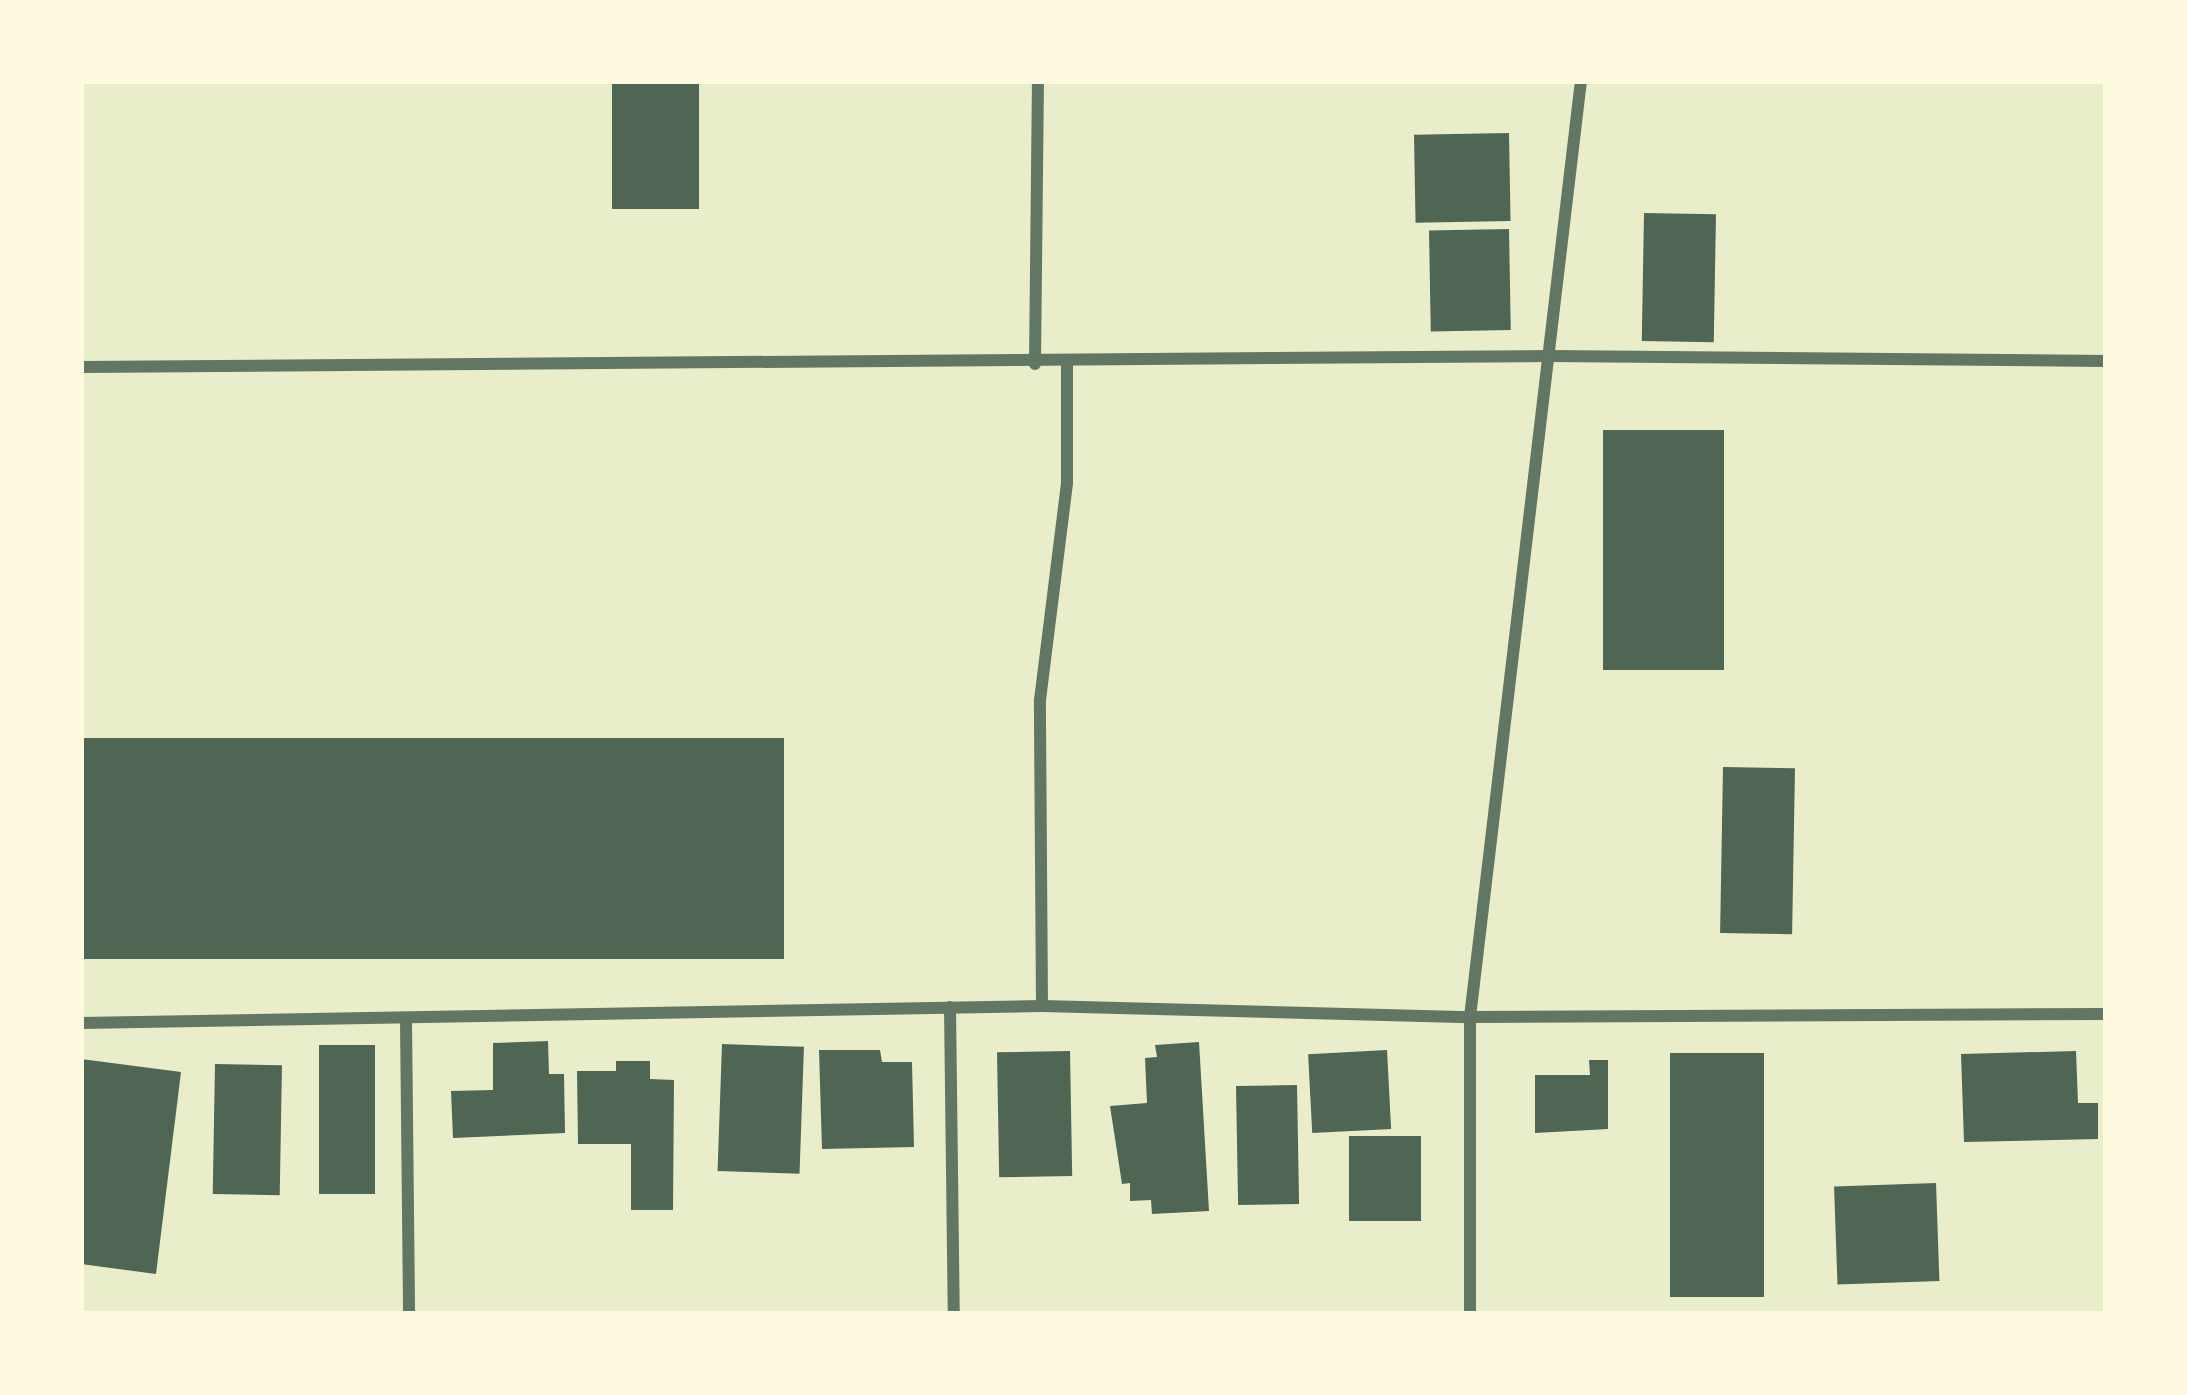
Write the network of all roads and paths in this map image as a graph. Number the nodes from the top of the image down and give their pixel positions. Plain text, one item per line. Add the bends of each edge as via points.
1 (1038, 81) edge
2 (1581, 81) edge
3 (1549, 356) junction
4 (2106, 362) edge
5 (1034, 364) junction
6 (1067, 364) junction
7 (81, 367) edge
8 (1042, 1006) junction
9 (950, 1007) junction
10 (2106, 1013) edge
11 (1470, 1017) junction
12 (406, 1020) junction
13 (81, 1023) edge
14 (409, 1314) edge
15 (954, 1314) edge
16 (1470, 1314) edge

1 - 5 street
2 - 3 street
3 - 4 street
3 - 6 street
3 - 11 street
5 - 6 street
5 - 7 street
6 - 8 street via 1067,483 1040,700
8 - 9 street
8 - 11 street
9 - 12 street
9 - 15 street
10 - 11 street
11 - 16 street
12 - 13 street
12 - 14 street

